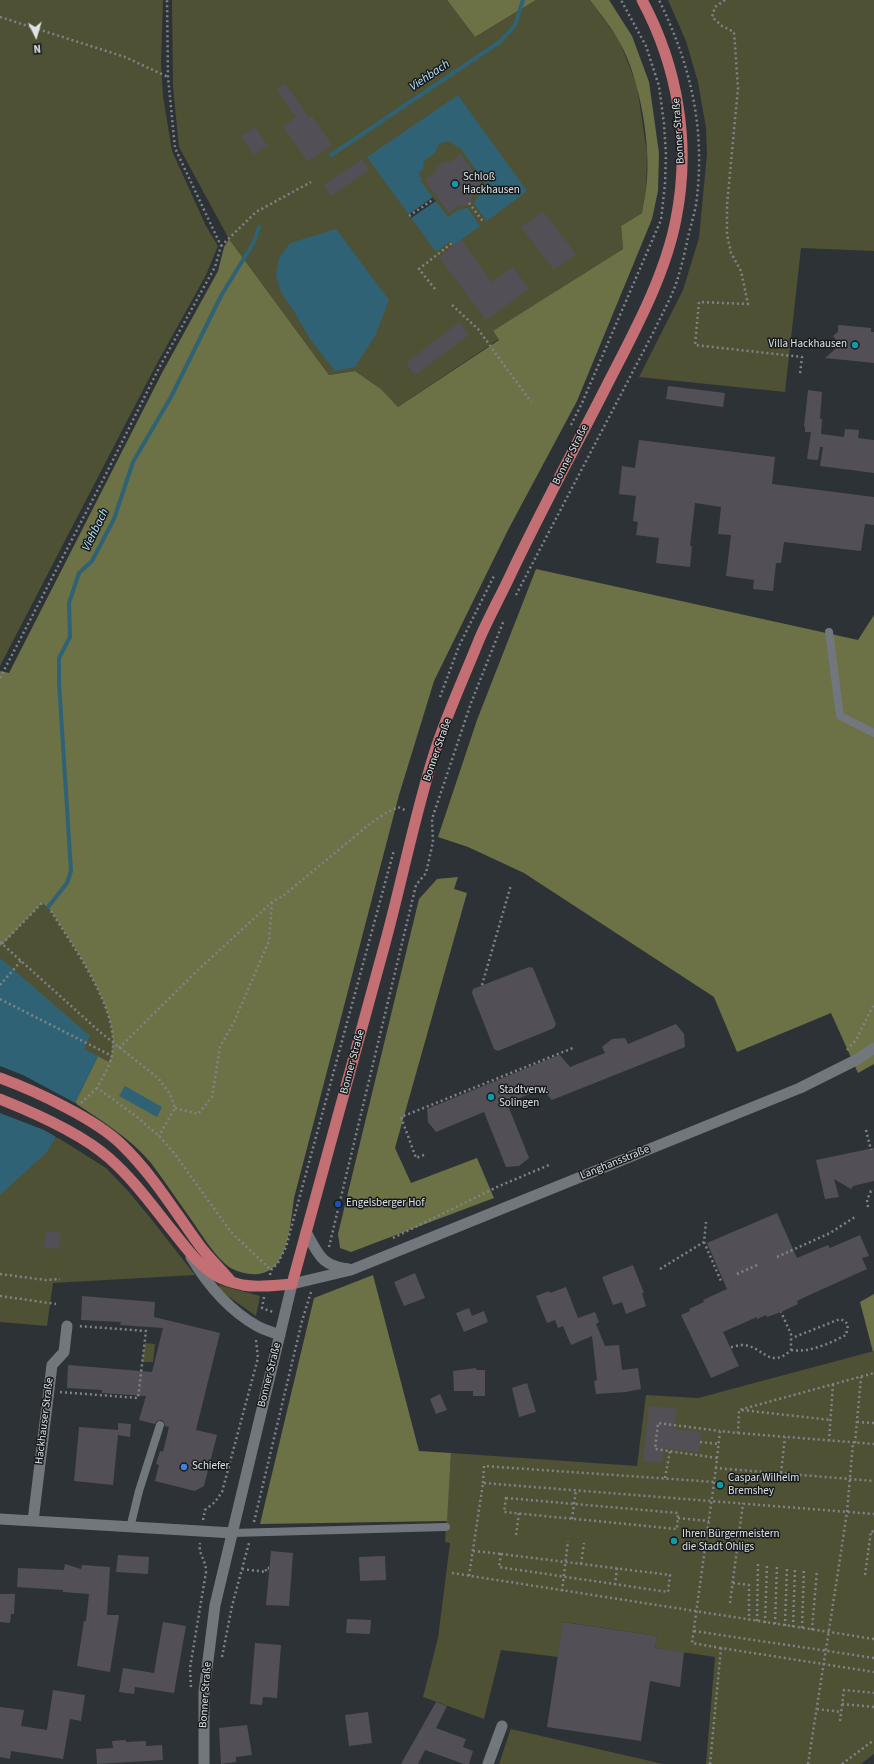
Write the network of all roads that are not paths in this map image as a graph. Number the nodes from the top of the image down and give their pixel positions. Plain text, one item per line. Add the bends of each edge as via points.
1 (642, 0) edge
2 (829, 632) dead end
3 (874, 733) edge
4 (874, 1048) edge
5 (0, 1078) edge
6 (0, 1099) edge
7 (306, 1232) junction
8 (185, 1247) junction
9 (351, 1270) junction
10 (232, 1282) junction
11 (292, 1284) junction
12 (67, 1326) road end
13 (280, 1335) junction
14 (160, 1425) dead end
15 (0, 1519) edge
16 (34, 1521) junction
17 (446, 1527) dead end
18 (130, 1528) junction
19 (233, 1533) junction
20 (502, 1726) dead end
21 (204, 1764) edge
22 (488, 1764) edge

1 - 7 main road, Bonner Straße via 662,44 677,94 683,166 676,222 648,302 484,629 436,748
2 - 3 lane via 840,716
4 - 9 street, Langhansstraße via 858,1059 800,1088
5 - 10 main road via 43,1096 97,1126 121,1144 148,1173 201,1248
6 - 8 main road via 25,1109 87,1142 109,1157 135,1184
7 - 9 street via 323,1260 336,1268
7 - 11 main road, Bonner Straße
8 - 10 main road via 216,1276
8 - 13 street via 201,1274 217,1293 257,1326
9 - 11 street, Langhansstraße
10 - 11 main road via 258,1286
11 - 13 street, Bonner Straße
12 - 16 street, Hackhauser Straße via 64,1352 52,1365
13 - 19 street, Bonner Straße
14 - 18 lane
15 - 16 street
16 - 18 street
17 - 19 lane
18 - 19 street
19 - 21 street, Bonner Straße via 215,1605 204,1692
20 - 22 street

